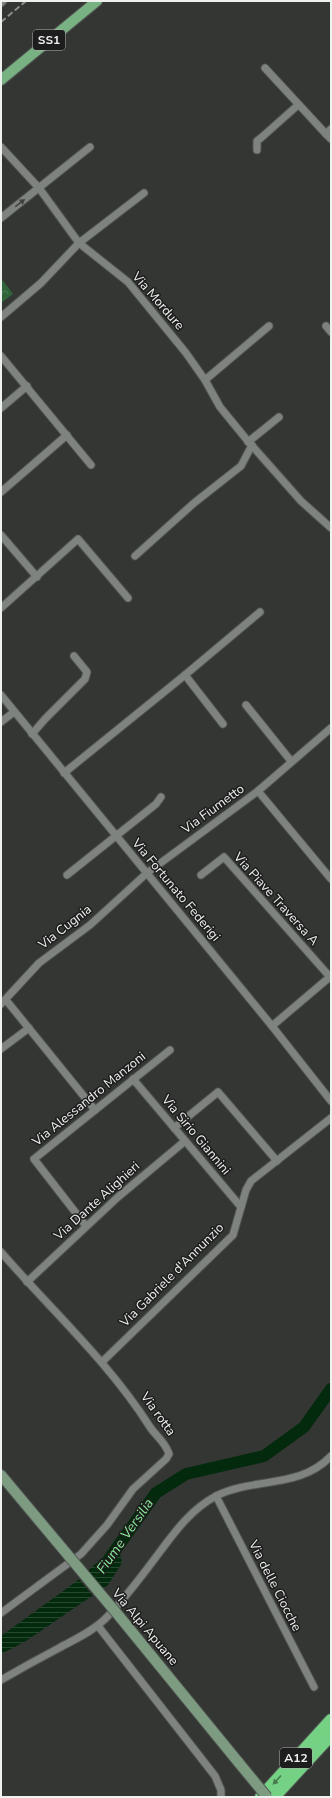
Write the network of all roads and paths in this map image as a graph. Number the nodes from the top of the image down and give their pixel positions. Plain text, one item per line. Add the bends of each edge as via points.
1 (3, 1) edge
2 (97, 1) edge
3 (1, 3) edge
4 (265, 68) dead end
5 (1, 80) edge
6 (298, 105) junction
7 (329, 134) edge
8 (1, 147) edge
9 (90, 147) dead end
10 (257, 150) dead end
11 (39, 188) junction
12 (144, 193) dead end
13 (1, 218) edge
14 (79, 243) junction
15 (1, 317) edge
16 (269, 326) dead end
17 (326, 326) dead end
18 (331, 332) edge
19 (1, 356) edge
20 (205, 380) junction
21 (27, 386) junction
22 (1, 408) edge
23 (279, 417) dead end
24 (67, 435) junction
25 (250, 444) junction
26 (92, 465) dead end
27 (1, 492) edge
28 (331, 528) edge
29 (1, 534) edge
30 (134, 556) dead end
31 (37, 577) junction
32 (128, 598) dead end
33 (1, 608) edge
34 (260, 612) dead end
35 (74, 656) dead end
36 (185, 675) junction
37 (1, 695) edge
38 (246, 705) dead end
39 (14, 712) junction
40 (1, 722) edge
41 (222, 724) dead end
42 (331, 728) edge
43 (32, 734) junction
44 (291, 761) junction
45 (64, 773) junction
46 (258, 791) junction
47 (161, 797) dead end
48 (116, 836) junction
49 (147, 873) junction
50 (67, 874) dead end
51 (201, 875) dead end
52 (331, 879) edge
53 (330, 976) edge
54 (3, 1002) edge
55 (272, 1026) junction
56 (29, 1028) junction
57 (1, 1049) edge
58 (170, 1050) dead end
59 (133, 1079) junction
60 (331, 1101) edge
61 (95, 1110) junction
62 (331, 1118) edge
63 (174, 1128) junction
64 (185, 1141) junction
65 (277, 1161) junction
66 (241, 1207) junction
67 (86, 1226) junction
68 (1, 1252) edge
69 (27, 1282) junction
70 (103, 1361) junction
71 (331, 1456) edge
72 (1, 1475) edge
73 (216, 1496) junction
74 (1, 1613) edge
75 (98, 1626) junction
76 (1, 1680) edge
77 (314, 1687) dead end
78 (331, 1720) edge
79 (331, 1735) edge
80 (221, 1797) edge
81 (261, 1797) edge
82 (267, 1797) edge
83 (274, 1797) edge

1 - 3 street
2 - 5 main road, SS1
4 - 6 street
6 - 7 street
6 - 10 street via 257,141
8 - 11 street, Via Mordure
9 - 11 street
13 -> 11 street
11 - 14 street, Via Mordure
12 - 14 street
14 - 15 street via 41,283
14 - 20 street, Via Mordure via 128,282
16 - 20 street
17 - 18 street
19 - 21 street
20 - 25 street, Via Mordure via 220,407
21 - 22 street
21 - 24 street
23 - 25 street
24 - 26 street
24 - 27 street
25 - 28 street, Via Mordure via 300,501
25 - 30 street via 241,466
29 - 31 street
31 - 32 street via 78,539
31 - 33 street
34 - 36 street
35 - 43 street via 87,672 85,679
36 - 41 street
36 - 45 street
37 - 39 street, Via Fortunato Federigi
38 - 44 street
39 - 40 street
39 - 43 street, Via Fortunato Federigi
42 - 44 street, Via Fiumetto
43 - 45 street, Via Fortunato Federigi
44 - 46 street, Via Fiumetto
45 - 48 street, Via Fortunato Federigi
46 - 49 street, Via Fiumetto
46 - 52 street
47 - 48 street via 156,804
48 - 49 street, Via Fortunato Federigi
48 - 50 street
49 - 54 street, Via Cugnia via 90,925 39,963
49 - 55 street, Via Fortunato Federigi
51 - 53 street, Via Piave Traversa A via 224,857
53 - 55 street
54 - 56 street
55 - 60 street, Via Fortunato Federigi
56 - 57 street
56 - 61 street
58 - 59 street, Via Alessandro Manzoni
59 - 61 street, Via Alessandro Manzoni
59 - 63 street, Via Sirio Giannini
61 - 67 street, Via Alessandro Manzoni via 34,1159
62 - 65 street, Via Gabriele d'Annunzio
63 - 64 street, Via Sirio Giannini
63 - 65 street via 218,1092
64 - 66 street, Via Sirio Giannini
64 - 67 street, Via Dante Alighieri
65 - 66 street, Via Gabriele d'Annunzio via 251,1181
66 - 70 street, Via Gabriele d'Annunzio via 233,1235
67 - 69 street, Via Dante Alighieri
68 - 69 street, Via rotta
69 - 70 street, Via rotta
70 - 74 street, Via rotta via 136,1403 169,1454 133,1489 107,1525 80,1554
71 - 73 street via 315,1470 296,1478 240,1488
72 - 82 main road, Via Alpi Apuane, bridge
73 - 75 street via 180,1524 133,1586
73 - 77 street, Via delle Ciocche
75 - 76 street
75 - 80 street via 214,1776 221,1790
78 -> 81 highway, A12
79 - 83 highway, A12

